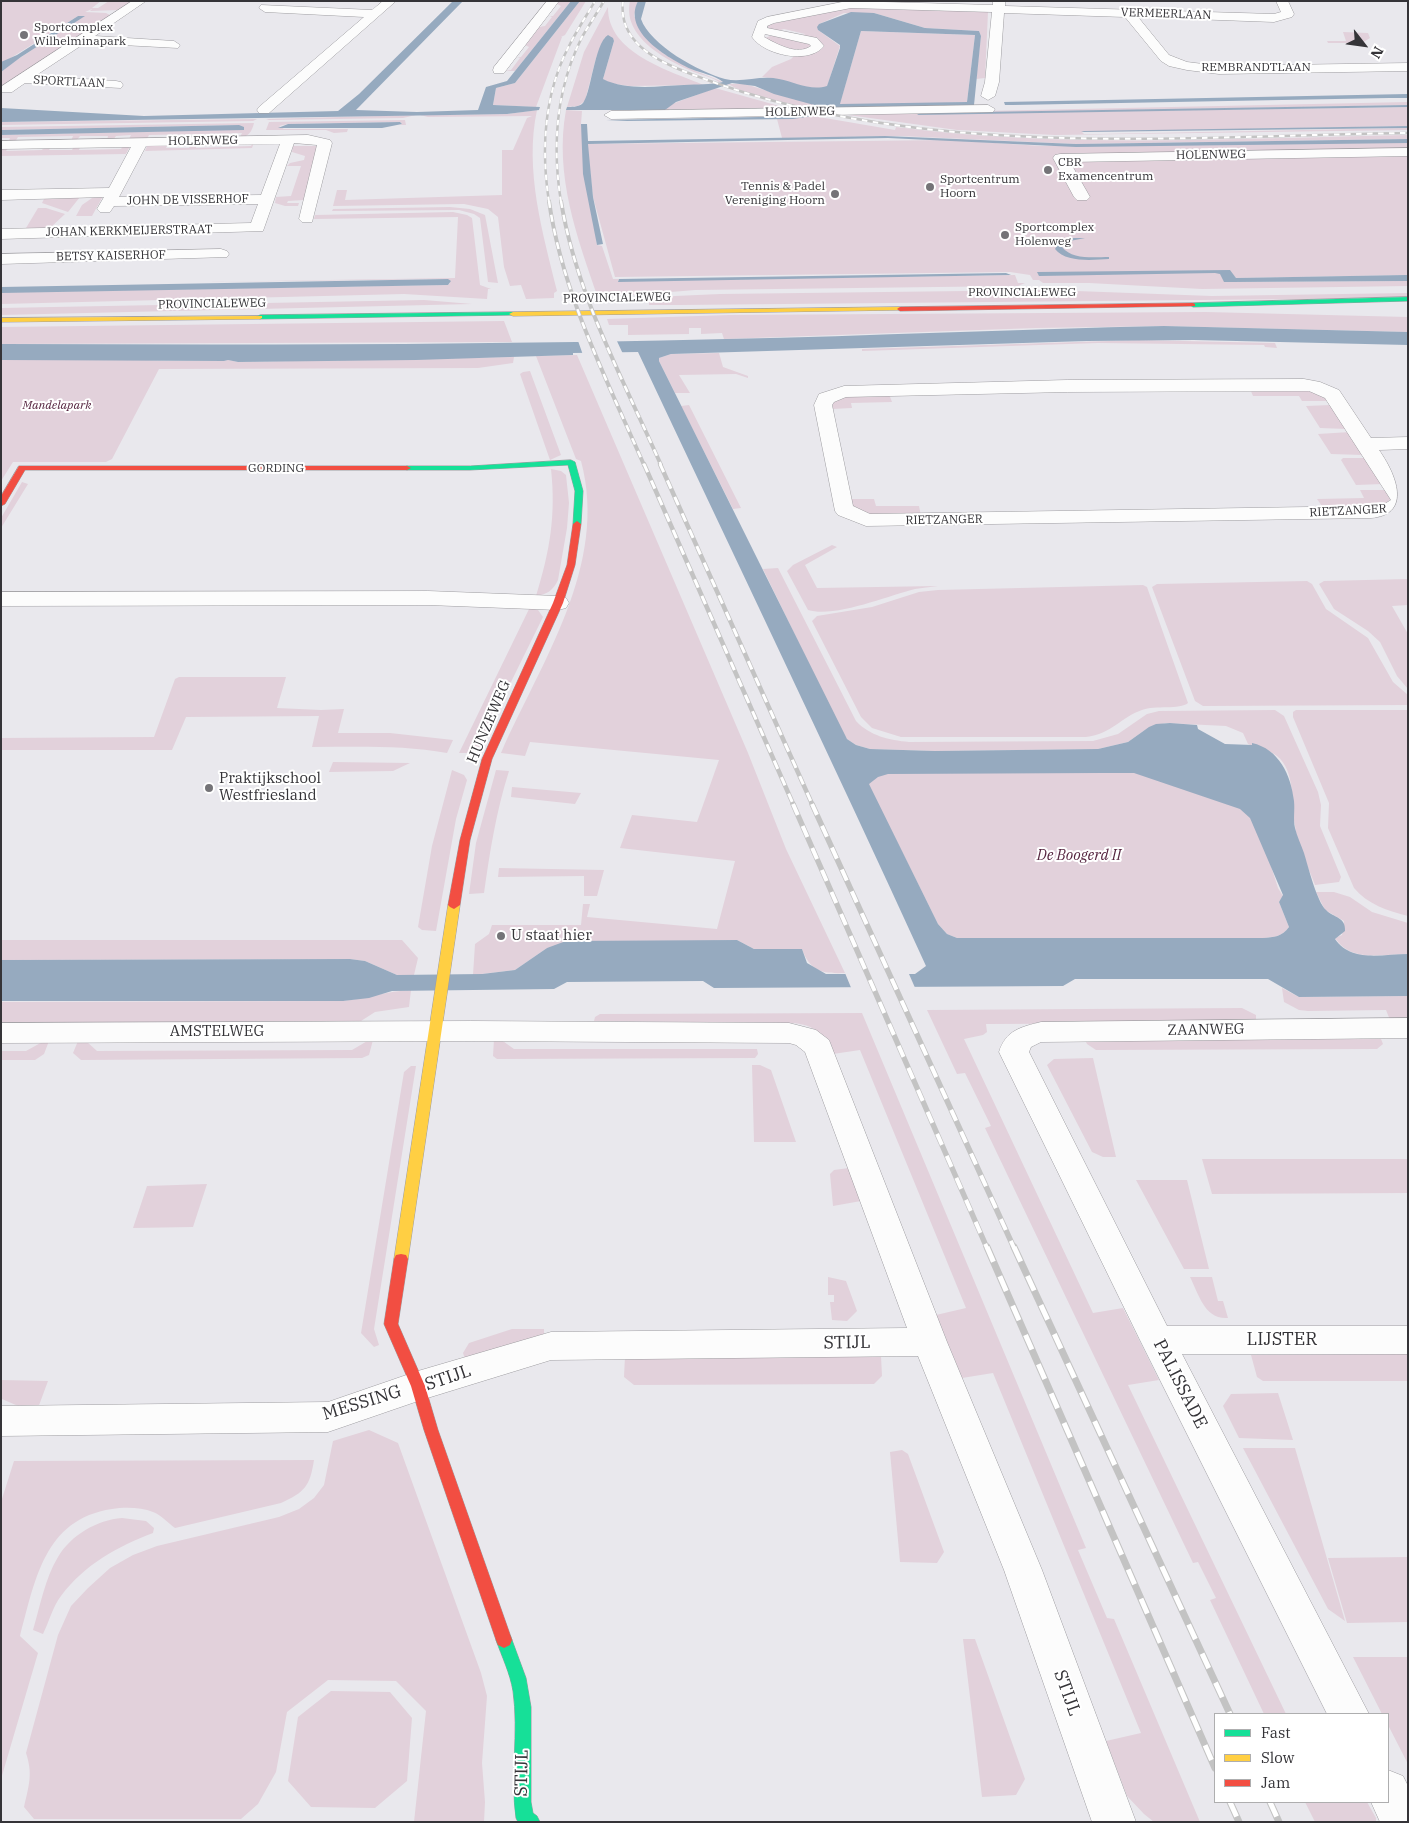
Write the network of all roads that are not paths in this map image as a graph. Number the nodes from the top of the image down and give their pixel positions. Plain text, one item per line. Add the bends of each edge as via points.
1 (140, 1) edge
2 (390, 1) edge
3 (553, 1) edge
4 (1202, 1) edge
5 (1282, 1) edge
6 (999, 5) edge
7 (265, 8) dead end
8 (1128, 13) junction
9 (374, 14) junction
10 (1206, 16) junction
11 (761, 30) dead end
12 (81, 39) junction
13 (174, 45) dead end
14 (1408, 67) edge
15 (499, 70) dead end
16 (22, 79) junction
17 (116, 85) dead end
18 (7, 89) dead end
19 (264, 110) dead end
20 (611, 115) dead end
21 (289, 139) junction
22 (141, 142) junction
23 (1, 145) edge
24 (1408, 152) edge
25 (1, 195) edge
26 (111, 197) junction
27 (1082, 197) dead end
28 (268, 199) junction
29 (307, 220) dead end
30 (93, 231) junction
31 (1, 234) edge
32 (221, 254) dead end
33 (1, 259) edge
34 (1408, 300) edge
35 (1233, 305) junction
36 (1372, 312) dead end
37 (1, 320) edge
38 (1408, 443) edge
39 (1367, 444) junction
40 (571, 462) joint
41 (1, 504) edge
42 (1402, 509) edge
43 (1, 599) edge
44 (558, 602) junction
45 (437, 1016) junction
46 (1408, 1028) edge
47 (1, 1033) edge
48 (1014, 1052) joint
49 (1157, 1340) junction
50 (1408, 1340) edge
51 (930, 1342) junction
52 (418, 1386) junction
53 (1, 1421) edge
54 (1347, 1713) edge
55 (1389, 1793) edge
56 (531, 1822) edge
57 (1114, 1822) edge
58 (1403, 1822) edge

1 - 12 street, SPORTLAAN
2 - 9 street
3 - 15 street
4 - 10 street
5 - 10 street, VERMEERLAAN via 1288,14 1281,17
6 - 8 street, VERMEERLAAN
6 - 11 street, VERMEERLAAN via 841,5 771,20 762,24
6 - 20 street, HOLENWEG via 988,102
7 - 9 street
8 - 10 street, VERMEERLAAN
8 - 14 street, REMBRANDTLAAN via 1165,58 1187,66 1219,70
9 - 19 street
12 - 13 street
12 - 16 street, SPORTLAAN
16 - 17 street, SPORTLAAN
16 - 18 street, SPORTLAAN
21 - 22 street, HOLENWEG
21 - 28 street
21 - 29 street, HOLENWEG via 325,143
22 - 23 street, HOLENWEG
22 - 26 street
24 - 27 street, HOLENWEG via 1060,158
25 - 26 street, JOHN DE VISSERHOF
26 - 28 street, JOHN DE VISSERHOF
26 - 30 street
28 - 30 street, JOHAN KERKMEIJERSTRAAT via 257,228
30 - 31 street, JOHAN KERKMEIJERSTRAAT
32 - 33 street, BETSY KAISERHOF
34 - 35 street, PROVINCIALEWEG
35 - 36 street, PROVINCIALEWEG
35 - 37 street, PROVINCIALEWEG
38 - 39 street
39 - 42 street, RIETZANGER via 1402,500
39 - 42 street, RIETZANGER via 1332,394 1304,385 1067,386 844,392 831,394 824,401 843,506 845,511 866,520 1125,518
40 - 41 street, GORDING via 470,468 22,468
40 - 44 street, HUNZEWEG via 579,491 577,528 571,565
43 - 44 street via 428,598
44 - 45 street, HUNZEWEG via 485,766 465,840
45 - 47 street, AMSTELWEG
45 - 51 street, STIJL via 789,1033 806,1037 818,1047
45 - 52 street, MESSING via 391,1324
46 - 48 street, ZAANWEG via 1041,1032 1025,1036 1016,1043
48 - 49 street, PALISSADE
49 - 50 street, LIJSTER
49 - 54 street, PALISSADE
51 - 52 street, STIJL via 551,1346
51 - 57 street, STIJL via 1023,1570
52 - 53 street, MESSING via 328,1417
52 - 56 street, STIJL via 522,1689 524,1712 519,1782 525,1818
55 - 58 street

